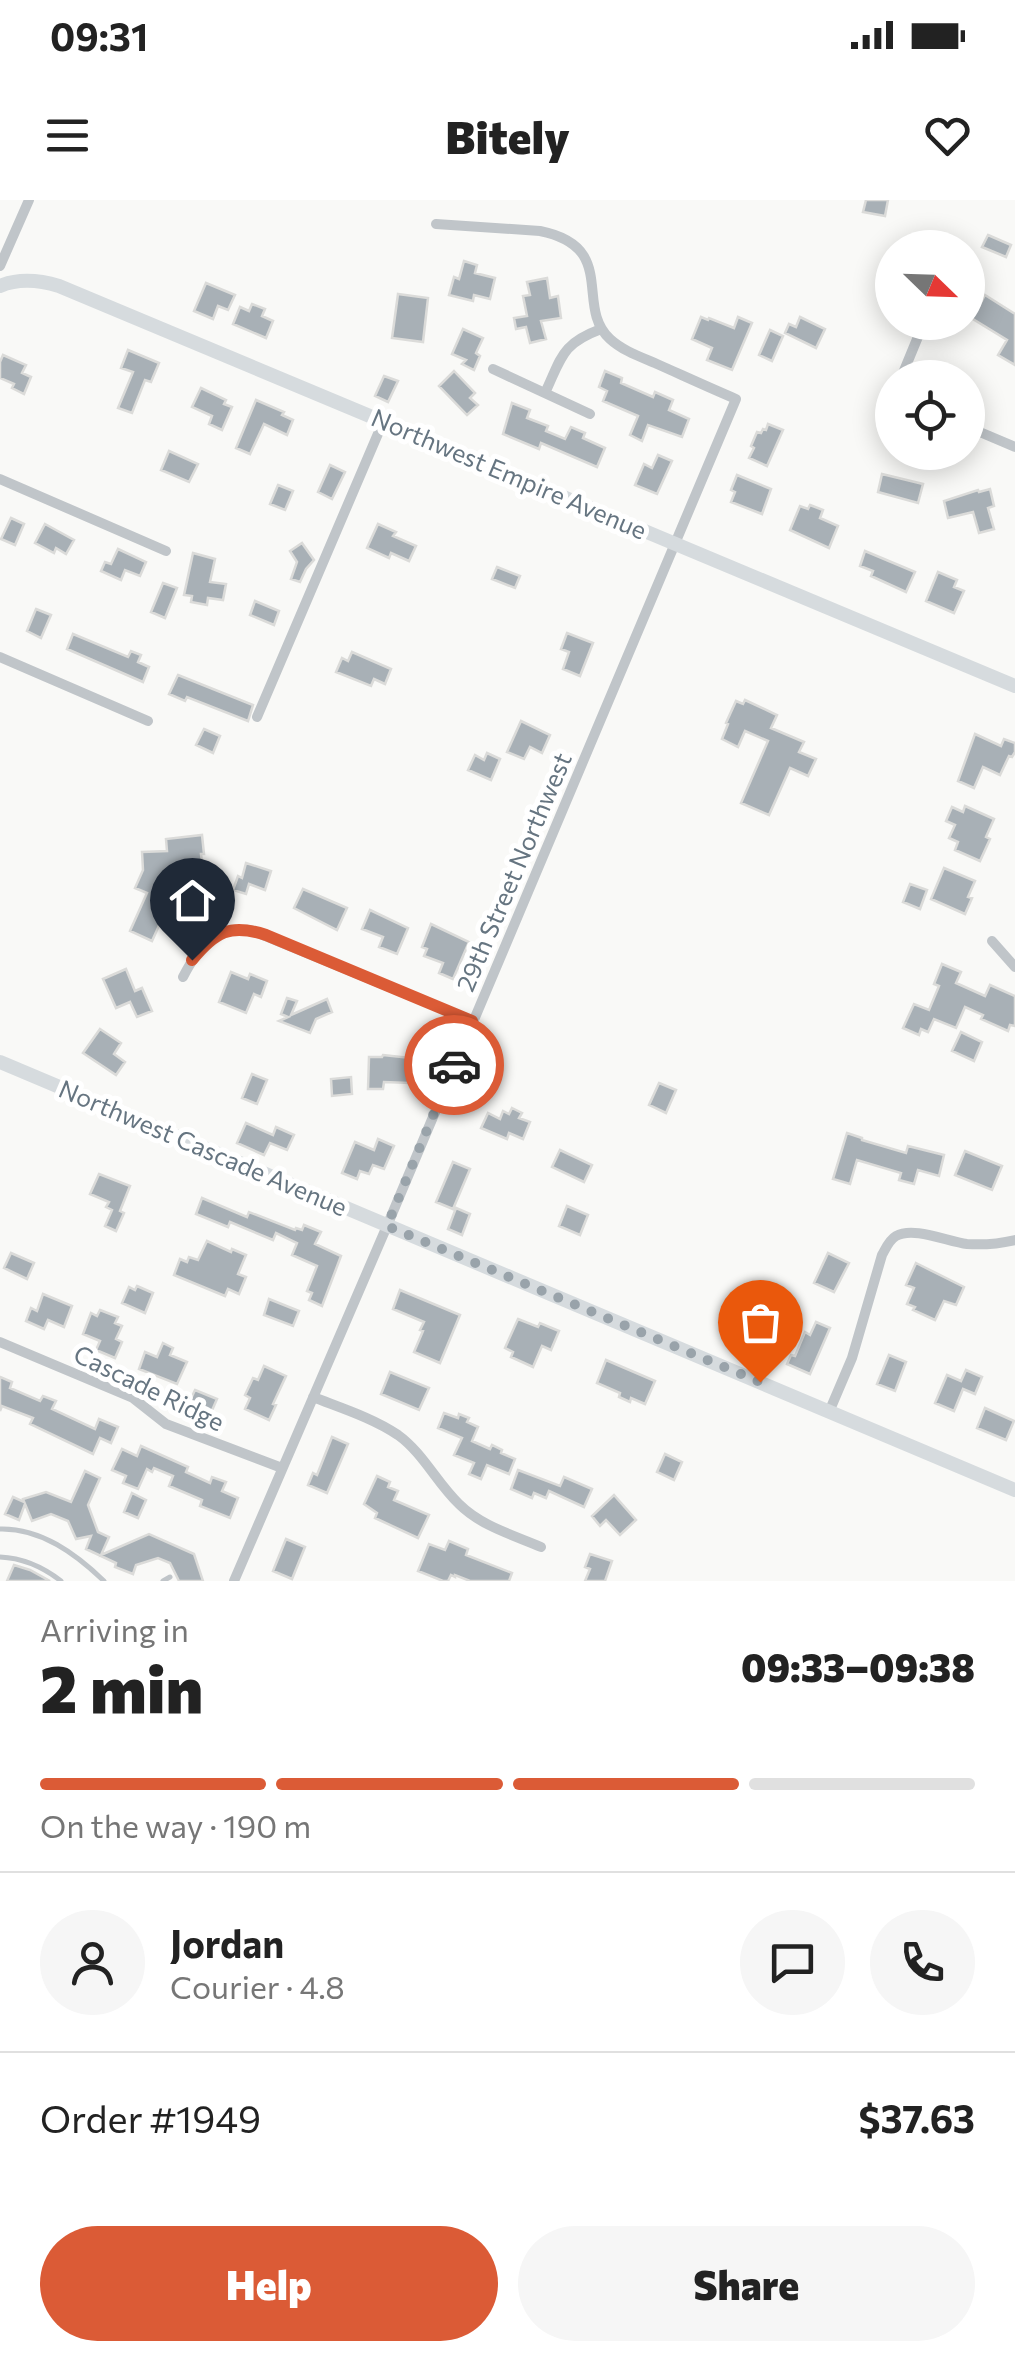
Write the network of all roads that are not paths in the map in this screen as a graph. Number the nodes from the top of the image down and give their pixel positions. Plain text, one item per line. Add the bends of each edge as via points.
1 (29, 200) edge
2 (436, 224) dead end
3 (0, 266) edge
4 (0, 286) edge
5 (601, 329) junction
6 (494, 368) dead end
7 (545, 393) junction
8 (590, 414) dead end
9 (384, 422) junction
10 (985, 434) edge
11 (1015, 447) edge
12 (0, 480) edge
13 (675, 544) junction
14 (166, 551) dead end
15 (0, 657) edge
16 (1015, 686) edge
17 (257, 717) dead end
18 (148, 721) dead end
19 (992, 941) dead end
20 (1015, 967) edge
21 (183, 978) dead end
22 (472, 1021) junction
23 (0, 1062) edge
24 (387, 1226) junction
25 (1015, 1240) edge
26 (0, 1342) edge
27 (313, 1396) junction
28 (829, 1412) junction
29 (282, 1468) junction
30 (1015, 1490) edge
31 (0, 1529) edge
32 (541, 1547) dead end
33 (0, 1557) edge
34 (61, 1581) edge
35 (104, 1581) edge
36 (234, 1581) edge

1 - 3 street
2 - 5 street via 540,231 568,241 588,262
4 - 9 street, Northwest Empire Avenue via 34,280 59,286
5 - 7 street via 566,347
5 - 13 street, 29th Street Northwest via 621,347 736,399
6 - 7 street
7 - 8 street
9 - 13 street, Northwest Empire Avenue
9 - 17 street
10 - 11 street
12 - 14 street
13 - 16 street, Northwest Empire Avenue
13 - 22 street, 29th Street Northwest
15 - 18 street
19 - 20 street
21 - 22 street via 217,934 251,930
22 - 24 street, 29th Street Northwest
23 - 24 street, Northwest Cascade Avenue
24 - 27 street, 29th Street Northwest
24 - 28 street, Northwest Cascade Avenue
25 - 28 street via 994,1245 905,1233 888,1243
26 - 29 street, Cascade Ridge via 133,1398 166,1424
27 - 29 street, 29th Street Northwest
27 - 32 street via 384,1426 419,1454 470,1514
28 - 30 street, Northwest Cascade Avenue
29 - 36 street, 29th Street Northwest
31 - 35 lane via 72,1552
33 - 34 lane via 27,1562

